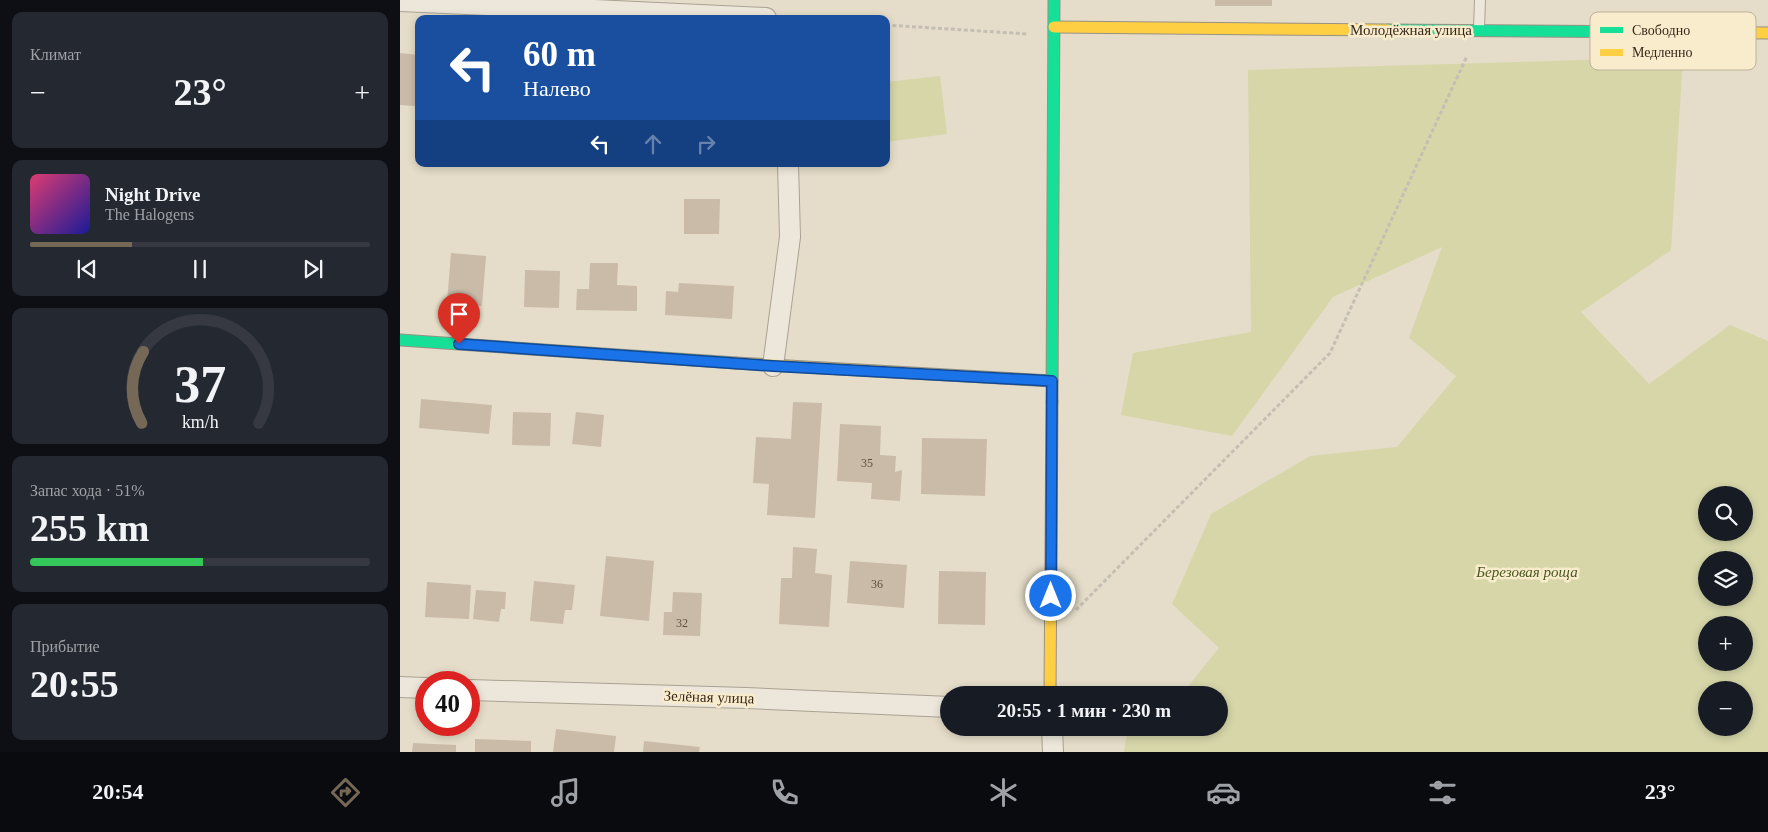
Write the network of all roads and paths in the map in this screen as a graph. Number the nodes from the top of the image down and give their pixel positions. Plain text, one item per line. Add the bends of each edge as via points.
1 (769, 0) edge
2 (1054, 0) edge
3 (1480, 0) edge
4 (400, 1) edge
5 (701, 15) edge
6 (766, 15) edge
7 (890, 26) edge
8 (1479, 30) junction
9 (1054, 31) junction
10 (1590, 31) edge
11 (788, 167) edge
12 (400, 340) edge
13 (773, 366) junction
14 (1052, 381) junction
15 (1051, 635) junction
16 (1050, 686) edge
17 (400, 687) edge
18 (415, 688) edge
19 (480, 690) edge
20 (940, 707) edge
21 (1053, 736) edge
22 (1054, 752) edge

1 - 6 street
2 - 9 street
3 - 8 lane
4 - 5 street
7 - 9 path
8 - 9 street, Молодёжная улица
8 - 10 street, Молодёжная улица
8 - 15 path via 1330,353
9 - 14 street
11 - 13 street via 790,237
12 - 13 street
13 - 14 street
14 - 15 street
15 - 16 street
17 - 18 street
19 - 20 street, Зелёная улица
21 - 22 street

